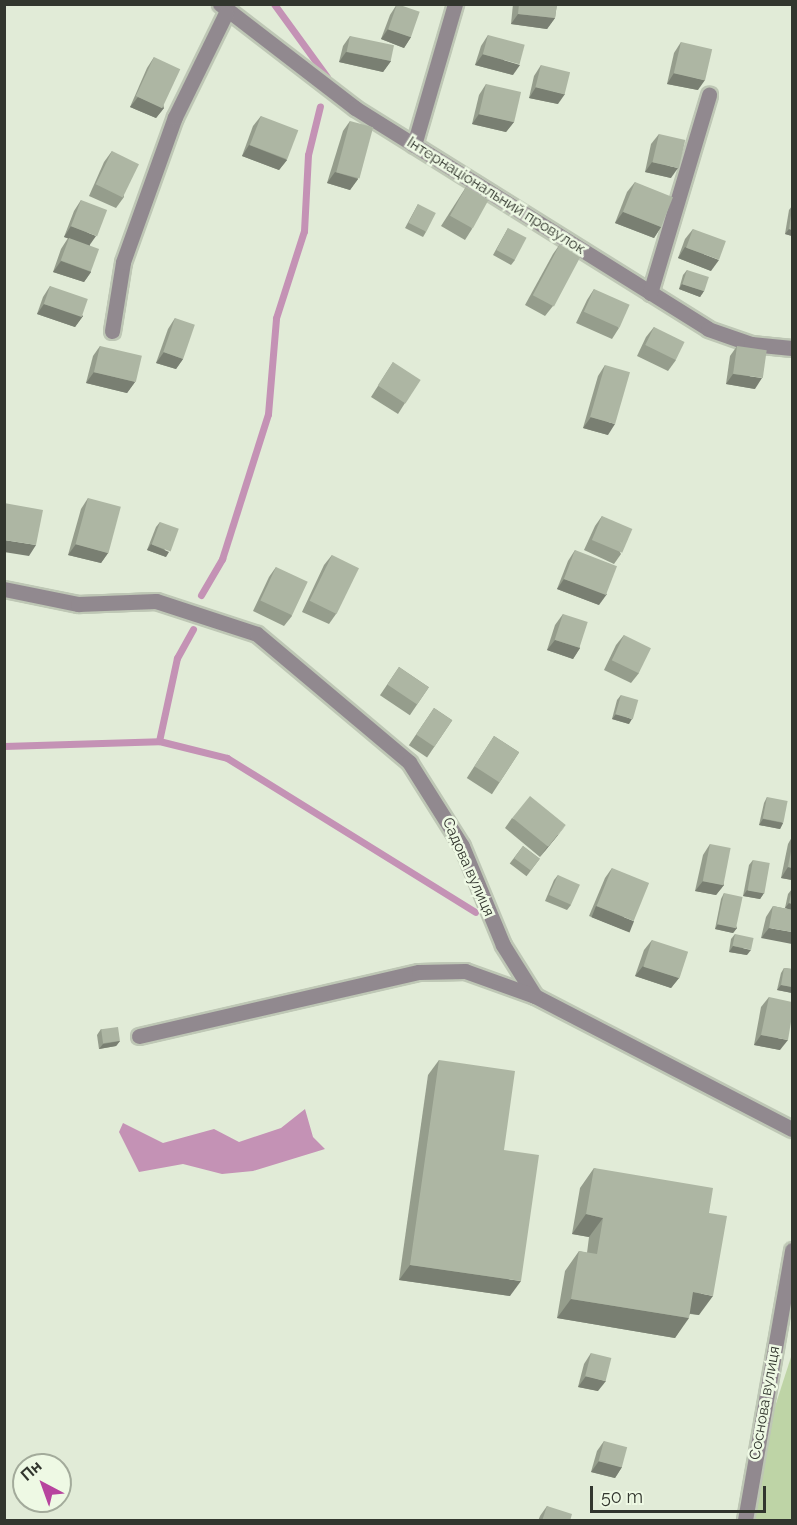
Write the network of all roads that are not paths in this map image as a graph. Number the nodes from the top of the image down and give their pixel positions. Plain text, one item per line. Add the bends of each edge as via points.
1 (455, 4) edge
2 (223, 9) edge
3 (709, 95) dead end
4 (414, 145) junction
5 (650, 293) junction
6 (112, 331) dead end
7 (792, 348) edge
8 (4, 589) edge
9 (535, 996) junction
10 (139, 1036) dead end
11 (792, 1129) edge
12 (792, 1250) edge
13 (745, 1521) edge

1 - 4 street
2 - 4 street, Інтернаціональний провулок
2 - 6 street via 175,117 123,262
3 - 5 street
4 - 5 street, Інтернаціональний провулок
5 - 7 street, Інтернаціональний провулок via 708,329 751,344
8 - 9 street, Садова вулиця via 78,604 156,601 248,630 296,662 409,762 435,796 503,945
9 - 10 street via 465,971 419,972
9 - 11 street
12 - 13 street, Соснова вулиця

